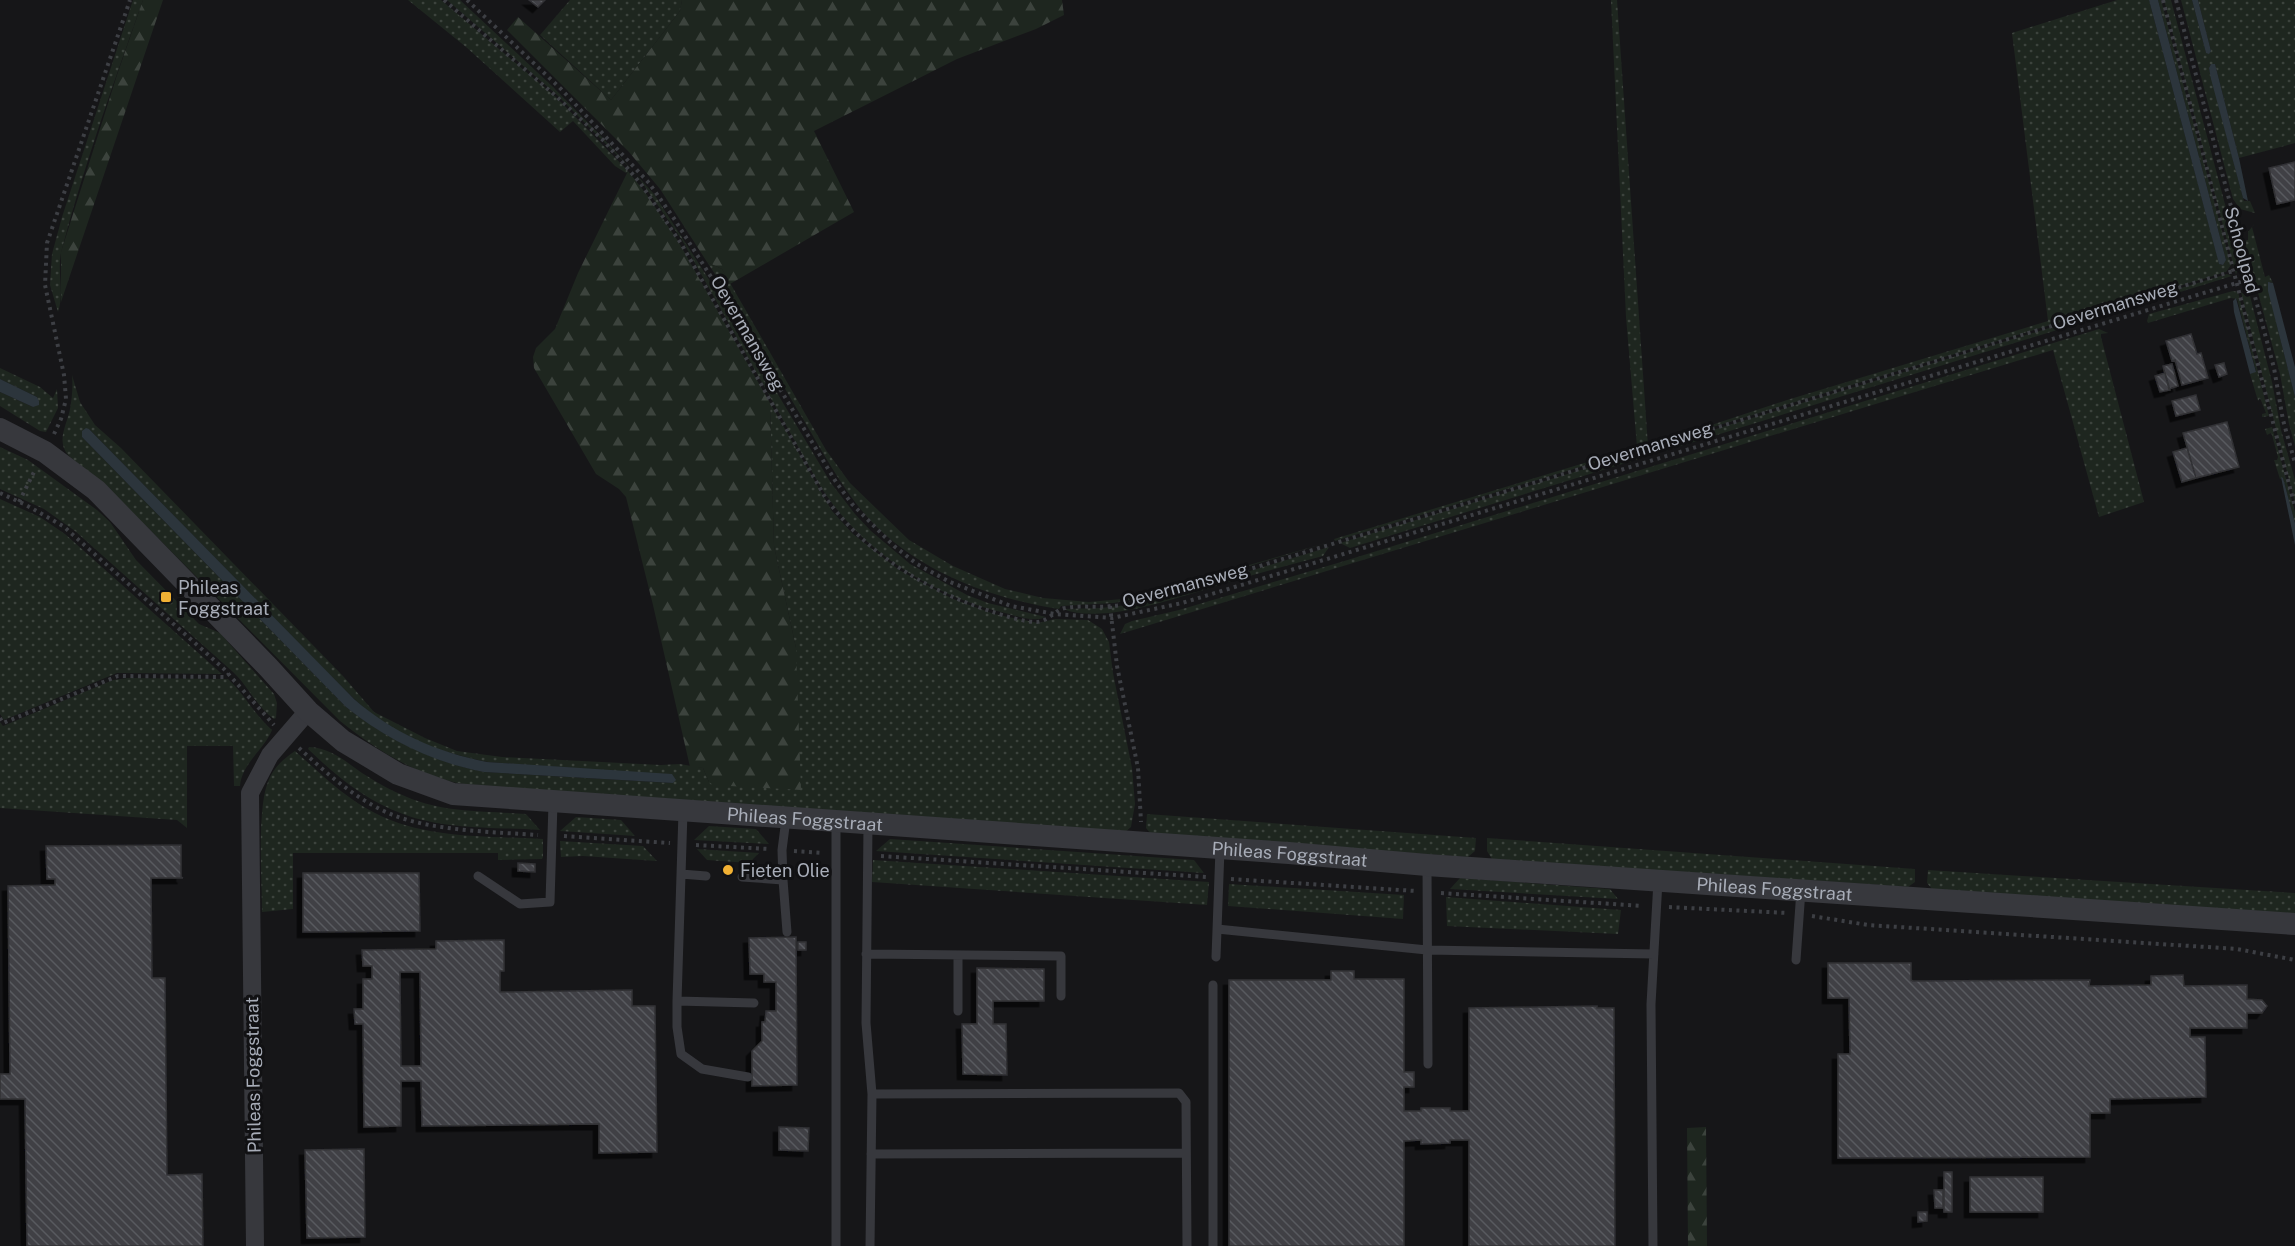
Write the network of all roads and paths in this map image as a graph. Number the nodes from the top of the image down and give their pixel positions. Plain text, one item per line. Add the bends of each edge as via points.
1 (130, 0) edge
2 (444, 0) edge
3 (467, 0) edge
4 (2163, 0) edge
5 (2176, 0) edge
6 (2233, 270) junction
7 (2250, 279) junction
8 (2237, 283) junction
9 (0, 429) edge
10 (45, 452) junction
11 (2295, 463) edge
12 (0, 493) edge
13 (19, 502) junction
14 (2295, 507) edge
15 (1110, 606) junction
16 (1055, 614) junction
17 (1112, 618) junction
18 (229, 674) junction
19 (308, 711) junction
20 (0, 718) edge
21 (286, 736) junction
22 (553, 803) junction
23 (682, 812) junction
24 (786, 819) junction
25 (836, 823) junction
26 (868, 825) junction
27 (552, 835) junction
28 (682, 844) junction
29 (1140, 844) junction
30 (1220, 849) junction
31 (782, 850) junction
32 (836, 854) junction
33 (867, 855) junction
34 (1427, 865) junction
35 (681, 874) junction
36 (478, 876) dead end
37 (706, 876) dead end
38 (742, 877) dead end
39 (1218, 878) junction
40 (783, 880) junction
41 (1658, 881) junction
42 (1801, 891) junction
43 (1427, 892) junction
44 (1656, 907) junction
45 (1798, 914) junction
46 (2295, 924) edge
47 (1217, 929) junction
48 (787, 932) dead end
49 (1427, 950) junction
50 (866, 954) junction
51 (1654, 954) junction
52 (958, 955) junction
53 (1216, 957) dead end
54 (1796, 960) dead end
55 (2295, 960) edge
56 (1213, 985) dead end
57 (1061, 996) dead end
58 (677, 1001) junction
59 (754, 1003) dead end
60 (958, 1011) dead end
61 (1428, 1064) dead end
62 (748, 1077) dead end
63 (872, 1094) junction
64 (1186, 1153) junction
65 (871, 1154) junction
66 (255, 1246) edge
67 (837, 1246) edge
68 (870, 1246) edge
69 (1187, 1246) edge
70 (1213, 1246) edge
71 (1653, 1246) edge

1 - 10 path via 47,243 45,285 66,399 62,419
2 - 16 path, Oevermansweg via 557,97 641,184 682,244 825,497 849,527 877,553 962,601 1038,622
3 - 16 path, Oevermansweg via 561,89 649,183 741,324 836,482 873,527 917,564 950,582 1011,606
4 - 6 path, Schoolpad
5 - 7 path, Schoolpad
6 - 8 path, Schoolpad
6 - 15 path, Oevermansweg via 1338,543 1174,592
7 - 8 path, Oevermansweg
7 - 11 path, Schoolpad
8 - 14 path, Schoolpad
8 - 17 path, Oevermansweg via 1182,603
9 - 10 street, Phileas Foggstraat
10 - 13 path
10 - 19 street, Phileas Foggstraat via 96,490
12 - 13 path
13 - 18 path via 63,526
15 - 16 path, Oevermansweg via 1063,608
15 - 17 path
16 - 17 path, Oevermansweg
17 - 29 path via 1117,666 1138,768
18 - 20 path via 118,676 3,723
18 - 21 path
19 - 21 street, Phileas Foggstraat
19 - 22 street, Phileas Foggstraat via 343,741 398,774 453,794
21 - 27 path via 349,790 394,815 454,828
21 - 66 street, Phileas Foggstraat via 270,755 250,793
22 - 23 street, Phileas Foggstraat
22 - 27 lane
23 - 24 street, Phileas Foggstraat
23 - 28 lane
24 - 25 street, Phileas Foggstraat
24 - 31 lane
25 - 26 street, Phileas Foggstraat
25 - 32 lane
26 - 29 street, Phileas Foggstraat
26 - 33 lane
27 - 28 path
27 - 36 lane via 549,902 520,904
28 - 31 path
28 - 35 lane
29 - 30 street, Phileas Foggstraat
30 - 34 street, Phileas Foggstraat
30 - 39 lane
31 - 32 path
31 - 40 lane
32 - 67 lane
33 - 39 path
33 - 50 lane
34 - 41 street, Phileas Foggstraat
34 - 43 lane
35 - 37 lane
35 - 58 lane
38 - 40 lane
39 - 43 path
39 - 47 lane
40 - 48 lane
41 - 42 street, Phileas Foggstraat
41 - 44 lane
42 - 45 lane
42 - 46 street, Phileas Foggstraat
43 - 44 path
43 - 49 lane
44 - 45 path
44 - 51 lane
45 - 54 lane
45 - 55 path via 1868,925 2237,949
47 - 49 lane
47 - 53 lane
49 - 51 lane
49 - 61 lane
50 - 52 lane
50 - 63 lane
51 - 71 lane
52 - 57 lane via 1061,956
52 - 60 lane
56 - 70 lane
58 - 59 lane
58 - 62 lane via 681,1054 702,1069
63 - 64 lane via 1179,1093 1186,1102
63 - 65 lane
64 - 65 lane
64 - 69 lane
65 - 68 lane

